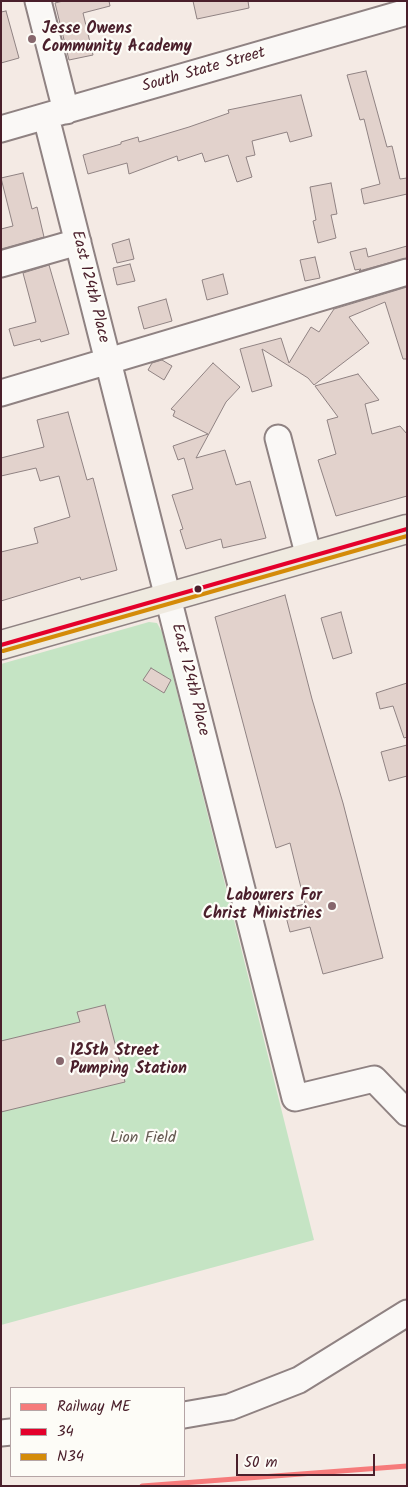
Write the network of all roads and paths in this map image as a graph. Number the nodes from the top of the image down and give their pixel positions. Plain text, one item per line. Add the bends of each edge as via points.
1 (38, 1) edge
2 (406, 10) edge
3 (56, 114) junction
4 (1, 129) edge
5 (78, 242) junction
6 (1, 264) edge
7 (407, 272) edge
8 (108, 362) junction
9 (1, 393) edge
10 (278, 438) dead end
11 (407, 529) edge
12 (309, 557) junction
13 (168, 598) junction
14 (1, 645) edge
15 (407, 1112) edge
16 (407, 1313) edge
17 (185, 1415) edge

1 - 3 street, East 124th Place
2 - 3 street, South State Street
3 - 4 street, South State Street
3 - 5 street, East 124th Place
5 - 6 street
5 - 8 street, East 124th Place
7 - 8 street
8 - 9 street
8 - 13 street, East 124th Place
10 - 12 street
11 - 12 main road
12 - 13 main road
13 - 14 main road
13 - 15 street, East 124th Place via 295,1098 374,1079
16 - 17 street via 299,1380 230,1407

